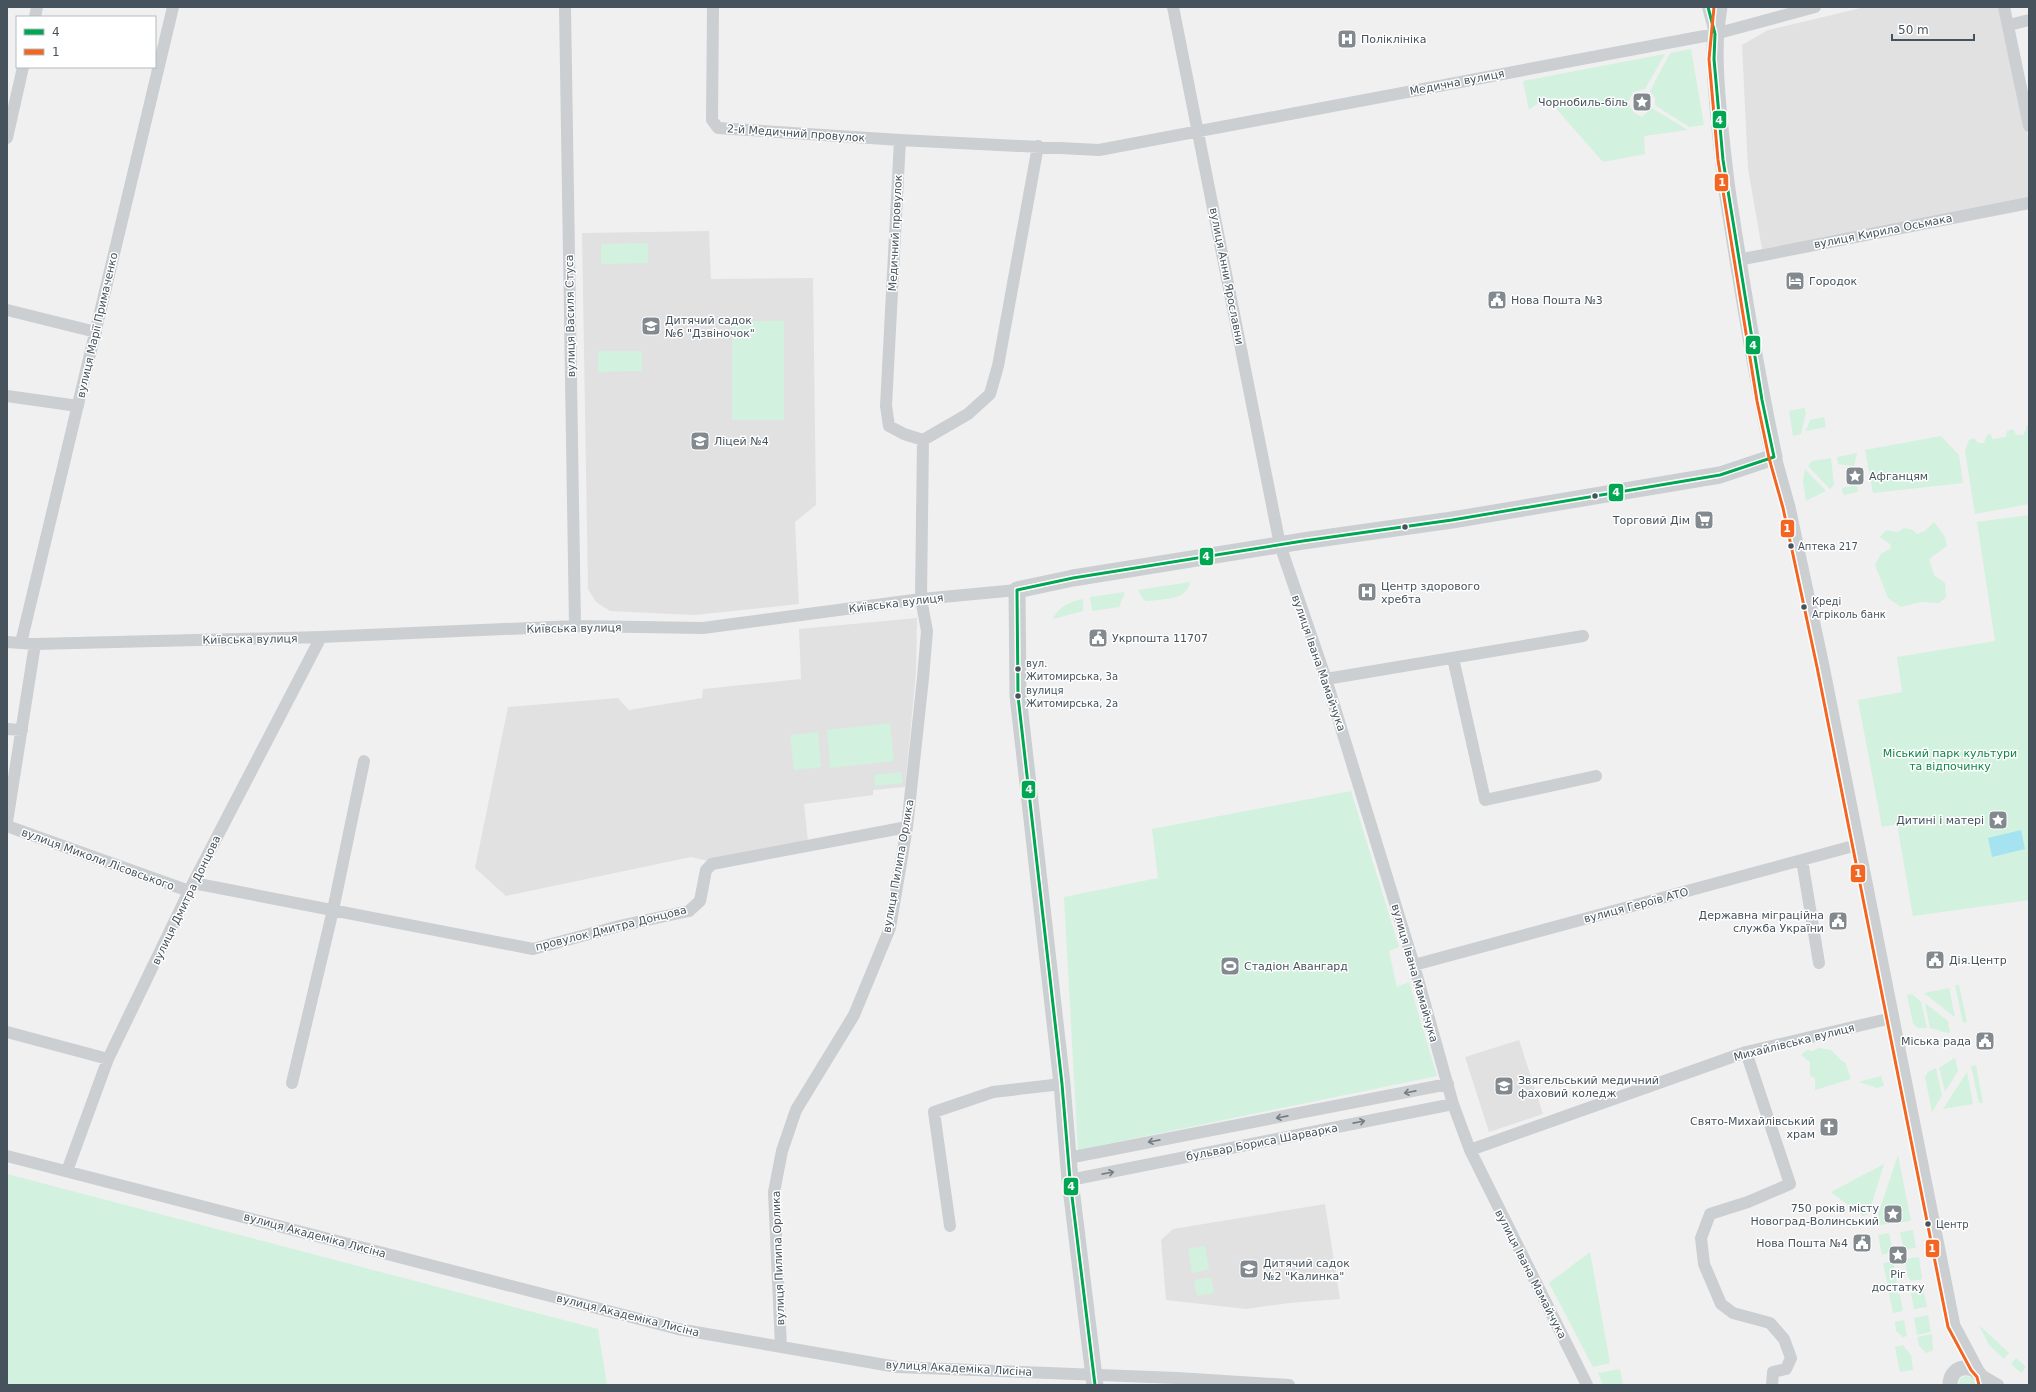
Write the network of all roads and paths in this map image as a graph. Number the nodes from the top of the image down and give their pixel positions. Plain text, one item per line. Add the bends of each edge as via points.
1 (173, 7) edge
2 (564, 7) edge
3 (713, 7) edge
4 (1174, 7) edge
5 (1708, 7) edge
6 (1719, 7) edge
7 (1815, 7) edge
8 (2004, 7) edge
9 (2029, 20) edge
10 (2009, 25) junction
11 (1715, 34) junction
12 (24, 68) edge
13 (2025, 85) edge
14 (2029, 126) edge
15 (1199, 130) junction
16 (7, 138) edge
17 (900, 140) junction
18 (1038, 146) junction
19 (2029, 203) edge
20 (1738, 260) junction
21 (7, 310) edge
22 (96, 332) junction
23 (7, 396) edge
24 (78, 406) junction
25 (923, 440) junction
26 (1774, 457) junction
27 (1280, 545) junction
28 (1017, 590) junction
29 (921, 599) junction
30 (575, 626) junction
31 (1583, 636) dead end
32 (321, 637) junction
33 (7, 642) edge
34 (21, 643) junction
35 (35, 644) junction
36 (1453, 658) junction
37 (1326, 679) junction
38 (7, 730) edge
39 (22, 730) junction
40 (364, 761) dead end
41 (1596, 776) dead end
42 (7, 822) edge
43 (7, 826) edge
44 (907, 826) junction
45 (1857, 845) junction
46 (1802, 860) junction
47 (191, 887) junction
48 (333, 910) junction
49 (1820, 963) dead end
50 (1414, 965) junction
51 (1892, 1018) junction
52 (7, 1032) edge
53 (1746, 1052) junction
54 (108, 1060) junction
55 (292, 1083) dead end
56 (1062, 1084) junction
57 (1448, 1084) junction
58 (1453, 1104) junction
59 (1470, 1150) junction
60 (7, 1156) edge
61 (1068, 1158) junction
62 (67, 1171) junction
63 (1070, 1180) junction
64 (950, 1226) dead end
65 (1955, 1332) junction
66 (781, 1347) junction
67 (1981, 1377) edge
68 (1094, 1380) edge
69 (1949, 1380) edge
70 (1289, 1385) edge
71 (1587, 1385) edge
72 (1772, 1385) edge
73 (1998, 1385) edge

1 - 22 street, вулиця Марії Примаченко
2 - 30 street, вулиця Василя Стуса
3 - 17 street, 2-й Медичний провулок via 712,120 718,128
4 - 15 street, вулиця Анни Ярославни
5 - 11 street
6 - 11 main road
7 - 11 street, Медична вулиця
8 - 10 street
9 - 10 street
10 - 13 street
11 - 15 street, Медична вулиця
11 - 20 main road via 1714,59 1723,160
12 - 16 street
13 - 14 street
15 - 18 street via 1099,150
15 - 27 street, вулиця Анни Ярославни
17 - 18 street
17 - 25 street, Медичний провулок via 886,406 889,426
18 - 25 street via 998,366 990,394 968,414
19 - 20 street, вулиця Кирила Осьмака
20 - 26 main road
21 - 22 street
22 - 24 street, вулиця Марії Примаченко
23 - 24 street
24 - 34 street, вулиця Марії Примаченко
25 - 29 street
26 - 27 main road, Київська вулиця via 1720,475 1452,520
26 - 45 street via 1788,507 1821,658
27 - 28 main road, Київська вулиця via 1073,578
27 - 37 street, вулиця Івана Мамайчука
28 - 29 street, Київська вулиця
28 - 56 main road via 1018,696
29 - 30 street, Київська вулиця via 703,628
29 - 44 street, вулиця Пилипа Орлика via 927,631
30 - 32 street, Київська вулиця
31 - 36 street
32 - 35 street, Київська вулиця
32 - 47 street, вулиця Дмитра Донцова
33 - 34 street, Київська вулиця
34 - 35 street, Київська вулиця
35 - 39 street
36 - 37 street
36 - 41 street via 1484,800
37 - 50 street, вулиця Івана Мамайчука
38 - 39 street
39 - 42 street
40 - 48 street
43 - 47 street, вулиця Миколи Лісовського
44 - 48 street, провулок Дмитра Донцова via 712,864 706,870 700,901 689,911 533,949
44 - 66 street, вулиця Пилипа Орлика via 890,928 854,1015 796,1110 782,1151 774,1192
45 - 46 street, вулиця Героїв АТО
45 - 51 street
46 - 49 street
46 - 50 street, вулиця Героїв АТО
47 - 48 street, провулок Дмитра Донцова
47 - 54 street, вулиця Дмитра Донцова
48 - 55 street
50 - 57 street, вулиця Івана Мамайчука
51 - 53 street, Михайлівська вулиця
51 - 65 street
52 - 54 street
53 - 59 street, Михайлівська вулиця
53 - 72 street via 1790,1184 1748,1202 1710,1214 1701,1238 1704,1264 1721,1304 1732,1313 1770,1322 1784,1339 1791,1358 1786,1369 1772,1372
54 - 62 street, вулиця Дмитра Донцова
56 - 61 main road
56 - 64 street via 993,1092 934,1112
57 - 58 street, вулиця Івана Мамайчука
57 -> 61 street, бульвар Бориса Шарварка
58 - 59 street, вулиця Івана Мамайчука
63 -> 58 street, бульвар Бориса Шарварка
59 - 71 street, вулиця Івана Мамайчука
60 - 62 street, вулиця Академіка Лисіна
61 - 63 main road
62 - 66 street, вулиця Академіка Лисіна via 678,1329
63 - 68 main road
65 - 67 street
65 - 69 street via 1956,1355
66 - 68 street, вулиця Академіка Лисіна via 897,1367
67 - 69 street via 1966,1368 1960,1369
67 - 73 street
68 - 70 street, вулиця Академіка Лисіна

